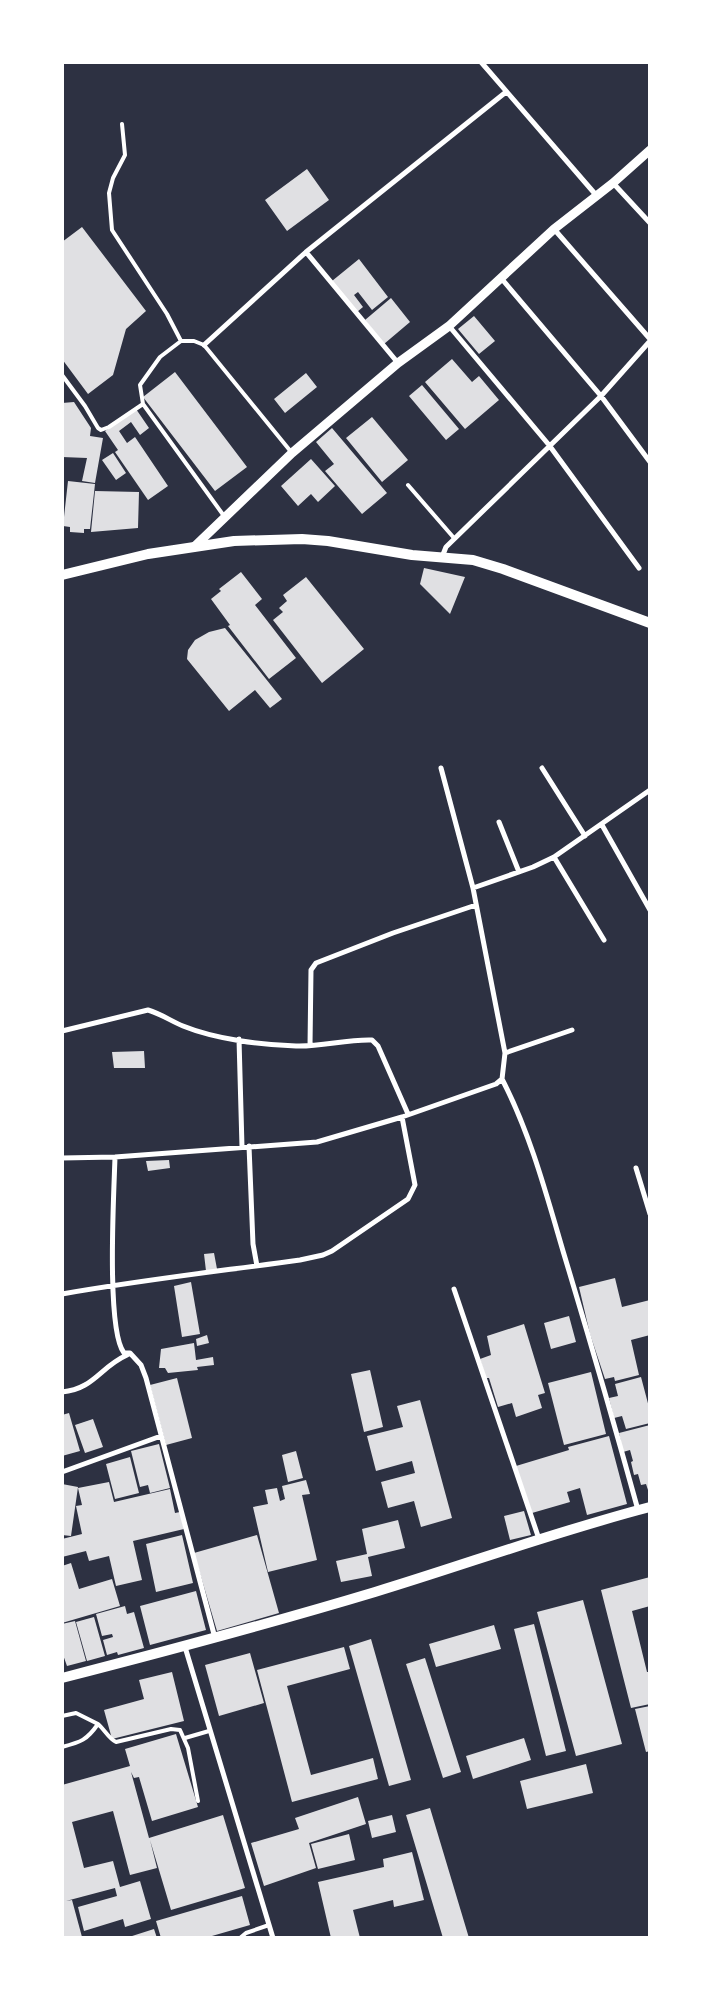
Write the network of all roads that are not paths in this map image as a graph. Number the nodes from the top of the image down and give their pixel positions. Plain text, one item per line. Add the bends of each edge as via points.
1 (481, 62) edge
2 (506, 92) junction
3 (122, 124) dead end
4 (650, 150) edge
5 (613, 183) junction
6 (596, 196) junction
7 (650, 223) edge
8 (554, 229) junction
9 (306, 252) junction
10 (501, 278) junction
11 (449, 326) junction
12 (650, 340) edge
13 (181, 341) junction
14 (204, 345) junction
15 (398, 363) junction
16 (62, 375) edge
17 (601, 396) junction
18 (143, 404) junction
19 (549, 445) junction
20 (292, 453) junction
21 (650, 462) edge
22 (408, 485) dead end
23 (224, 516) junction
24 (454, 538) junction
25 (194, 547) junction
26 (442, 558) junction
27 (639, 568) dead end
28 (62, 575) edge
29 (650, 623) edge
30 (441, 768) dead end
31 (542, 768) dead end
32 (650, 790) edge
33 (499, 822) dead end
34 (602, 825) junction
35 (585, 836) junction
36 (554, 857) junction
37 (519, 872) junction
38 (473, 888) junction
39 (476, 905) junction
40 (650, 910) edge
41 (604, 940) dead end
42 (572, 1030) dead end
43 (62, 1031) edge
44 (239, 1040) junction
45 (310, 1046) junction
46 (505, 1053) junction
47 (502, 1079) junction
48 (405, 1116) junction
49 (249, 1146) junction
50 (242, 1147) junction
51 (115, 1156) junction
52 (62, 1158) edge
53 (636, 1168) dead end
54 (650, 1214) edge
55 (258, 1266) junction
56 (112, 1285) junction
57 (454, 1289) dead end
58 (62, 1294) edge
59 (130, 1353) junction
60 (62, 1392) edge
61 (161, 1436) junction
62 (62, 1472) edge
63 (650, 1507) edge
64 (638, 1510) junction
65 (540, 1539) junction
66 (215, 1638) junction
67 (185, 1647) junction
68 (62, 1678) edge
69 (62, 1716) edge
70 (98, 1724) junction
71 (209, 1731) junction
72 (185, 1738) junction
73 (62, 1747) edge
74 (198, 1801) dead end
75 (269, 1925) junction
76 (240, 1938) edge
77 (272, 1938) edge

1 - 2 street
2 - 6 street
2 - 9 street
3 - 13 lane via 125,155 109,193 112,230
4 - 5 street
5 - 6 street
5 - 7 street
6 - 8 street
8 - 10 street
8 - 12 street
9 - 14 street
9 - 15 street
10 - 11 street
10 - 17 street
11 - 15 street
11 - 19 street
12 - 17 street
13 - 14 lane
13 - 18 lane via 160,357 140,385
14 - 20 lane
15 - 20 street
16 - 18 lane via 101,430
17 - 19 street
17 - 21 street
18 - 23 lane
19 - 24 street
19 - 27 street
20 - 23 street
22 - 24 lane
23 - 25 street
24 - 26 street
25 - 26 main road via 234,541 302,539
25 - 28 main road via 148,554
26 - 29 main road via 472,560 503,569
30 - 38 street
31 - 35 street
32 - 34 street
33 - 37 street
34 - 35 street
34 - 40 street
35 - 36 street
36 - 37 street
36 - 41 street
37 - 38 street
38 - 39 street
39 - 45 street via 316,963 311,970
39 - 46 street
42 - 46 street
43 - 44 street via 148,1010 183,1026
44 - 45 street
44 - 50 street
45 - 48 street via 372,1040 378,1046
46 - 47 street
47 - 48 street via 496,1084
47 - 64 street via 515,1105 545,1189
48 - 49 street via 317,1142
48 - 55 street via 415,1185 408,1199 323,1255
49 - 50 street
49 - 55 street via 253,1244
50 - 51 street
51 - 52 street
51 - 56 street
53 - 54 street
55 - 56 street
56 - 58 street
56 - 59 street via 119,1346 124,1353
57 - 65 street
59 - 60 street via 114,1360 85,1386
59 - 61 street via 141,1365
61 - 62 street
61 - 66 street
63 - 64 main road
64 - 65 main road
65 - 66 main road via 376,1592
66 - 67 main road
67 - 68 main road
67 - 71 street
69 - 70 lane via 76,1712
70 - 72 lane via 116,1742 176,1728
70 - 73 lane via 81,1742
71 - 72 lane
71 - 75 street
72 - 74 lane
75 - 76 lane
75 - 77 street

